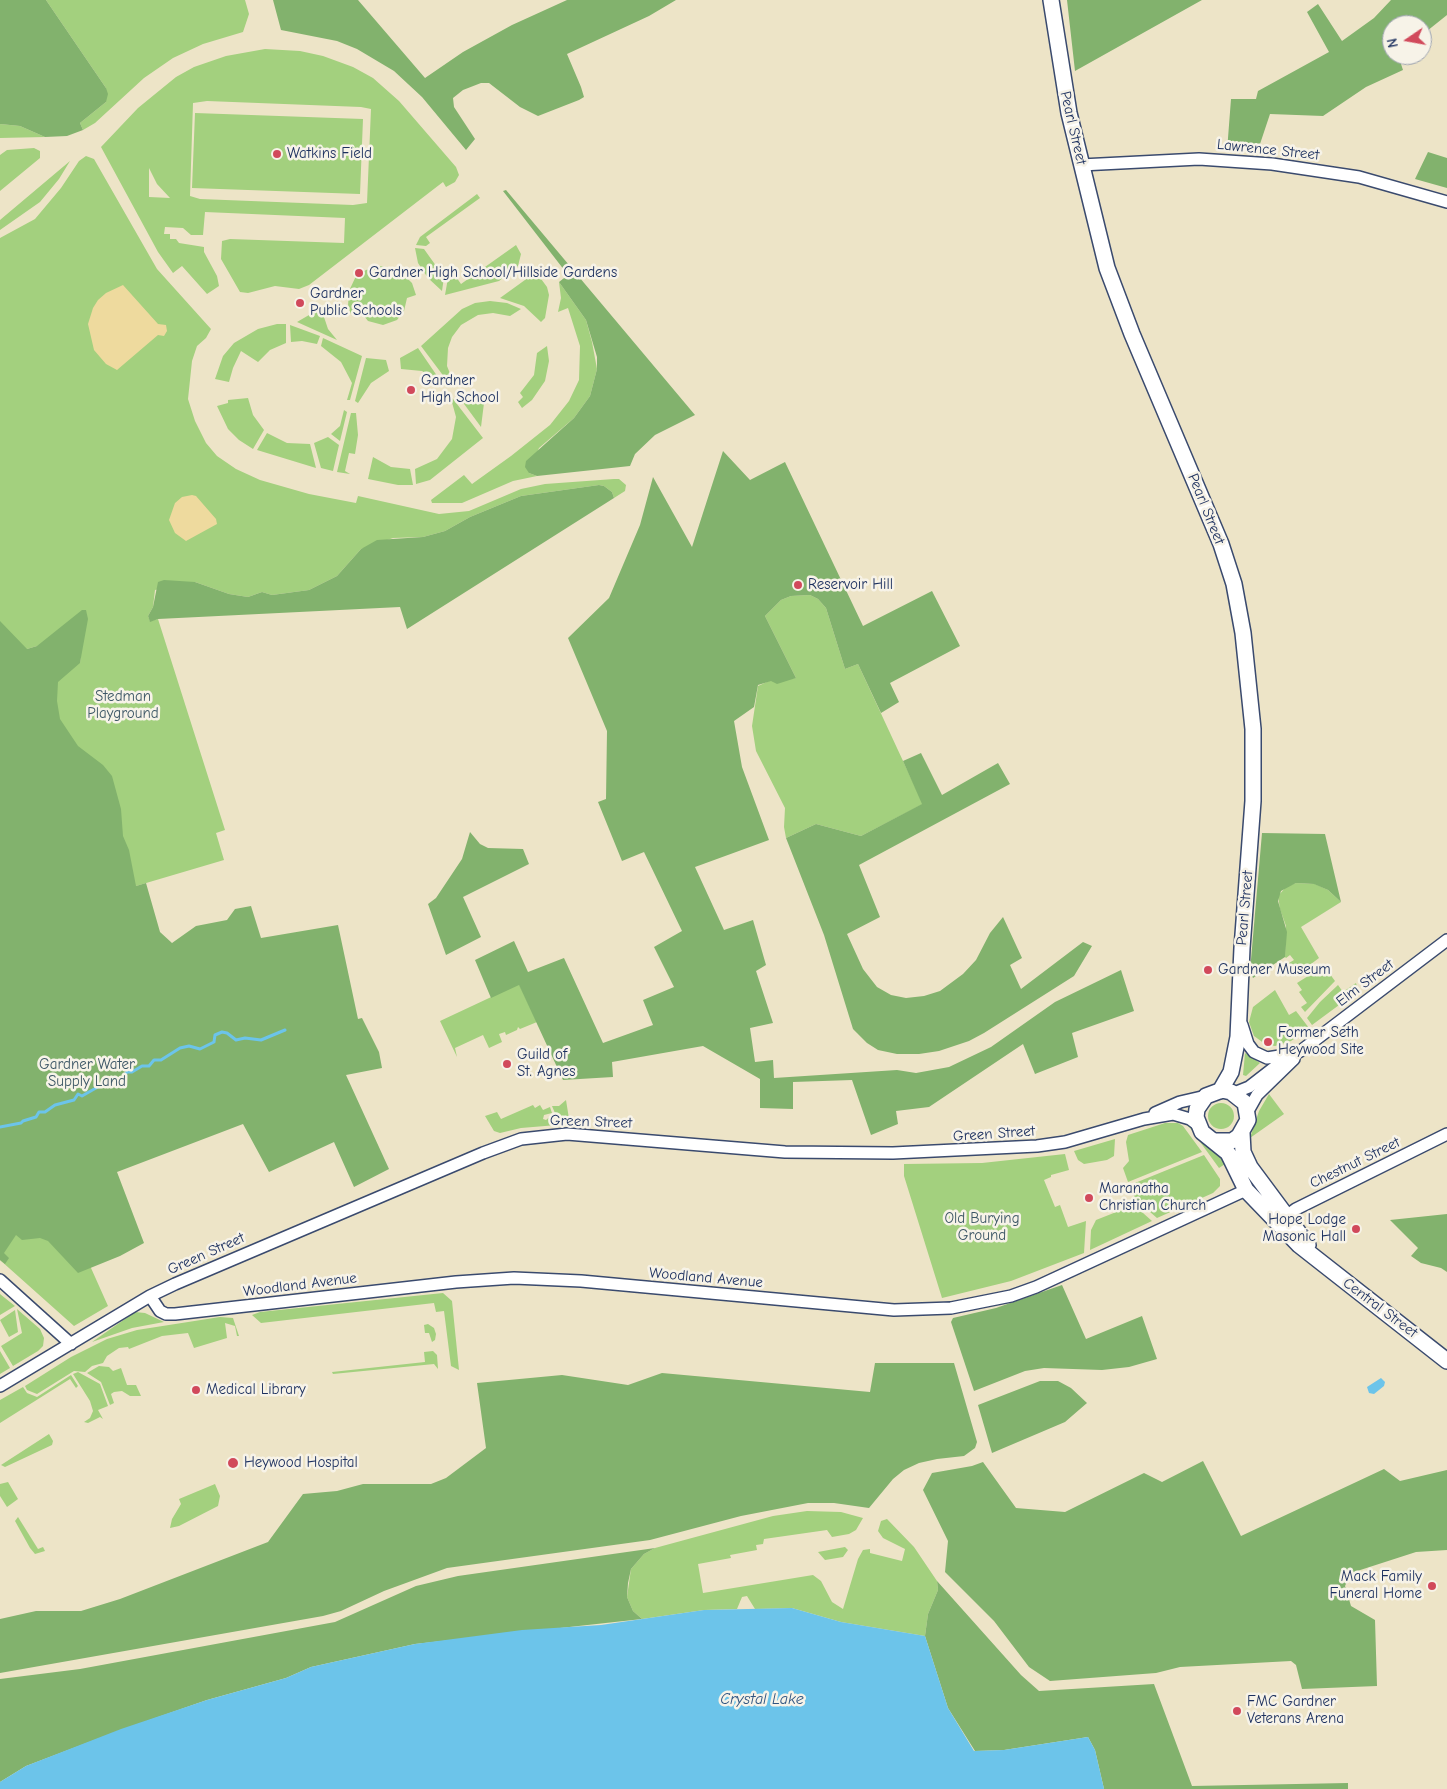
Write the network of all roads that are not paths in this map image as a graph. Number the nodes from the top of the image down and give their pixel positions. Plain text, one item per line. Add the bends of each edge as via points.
1 (1051, 0) edge
2 (1081, 165) junction
3 (1447, 202) edge
4 (1447, 940) edge
5 (1239, 1006) junction
6 (1302, 1050) junction
7 (1228, 1094) junction
8 (1248, 1111) junction
9 (1144, 1119) junction
10 (1198, 1125) junction
11 (1242, 1133) junction
12 (1447, 1134) edge
13 (1216, 1141) junction
14 (1246, 1190) junction
15 (1282, 1219) junction
16 (0, 1280) edge
17 (150, 1296) junction
18 (70, 1344) junction
19 (1447, 1361) edge
20 (0, 1386) edge

1 - 2 main road, Pearl Street via 1062,75
2 - 3 street, Lawrence Street via 1199,159 1272,164 1359,177
2 - 5 main road, Pearl Street via 1116,294 1221,544 1237,600 1250,682 1254,771
4 - 6 street, Elm Street
5 - 6 street via 1245,1037 1254,1052 1272,1058
5 - 7 main road, Pearl Street via 1238,1037
6 - 7 street via 1254,1085
6 - 8 street via 1257,1095
7 - 8 main road
7 - 9 street via 1180,1102
7 - 10 main road via 1197,1109
8 - 11 main road
9 - 10 street via 1176,1115
9 - 17 street, Green Street via 1047,1145 952,1152 822,1154 579,1135 532,1137 474,1157
10 - 13 main road via 1208,1138
11 - 13 main road via 1232,1141
11 - 15 main road via 1243,1152
12 - 15 street, Chestnut Street
13 - 14 main road via 1228,1153
14 - 15 main road
14 - 17 street, Woodland Avenue via 1036,1287 1010,1296 951,1308 894,1310 514,1278 452,1282 175,1314 160,1311
15 - 19 main road, Central Street via 1299,1245
16 - 18 street
17 - 18 street, Green Street
18 - 20 street, Green Street

